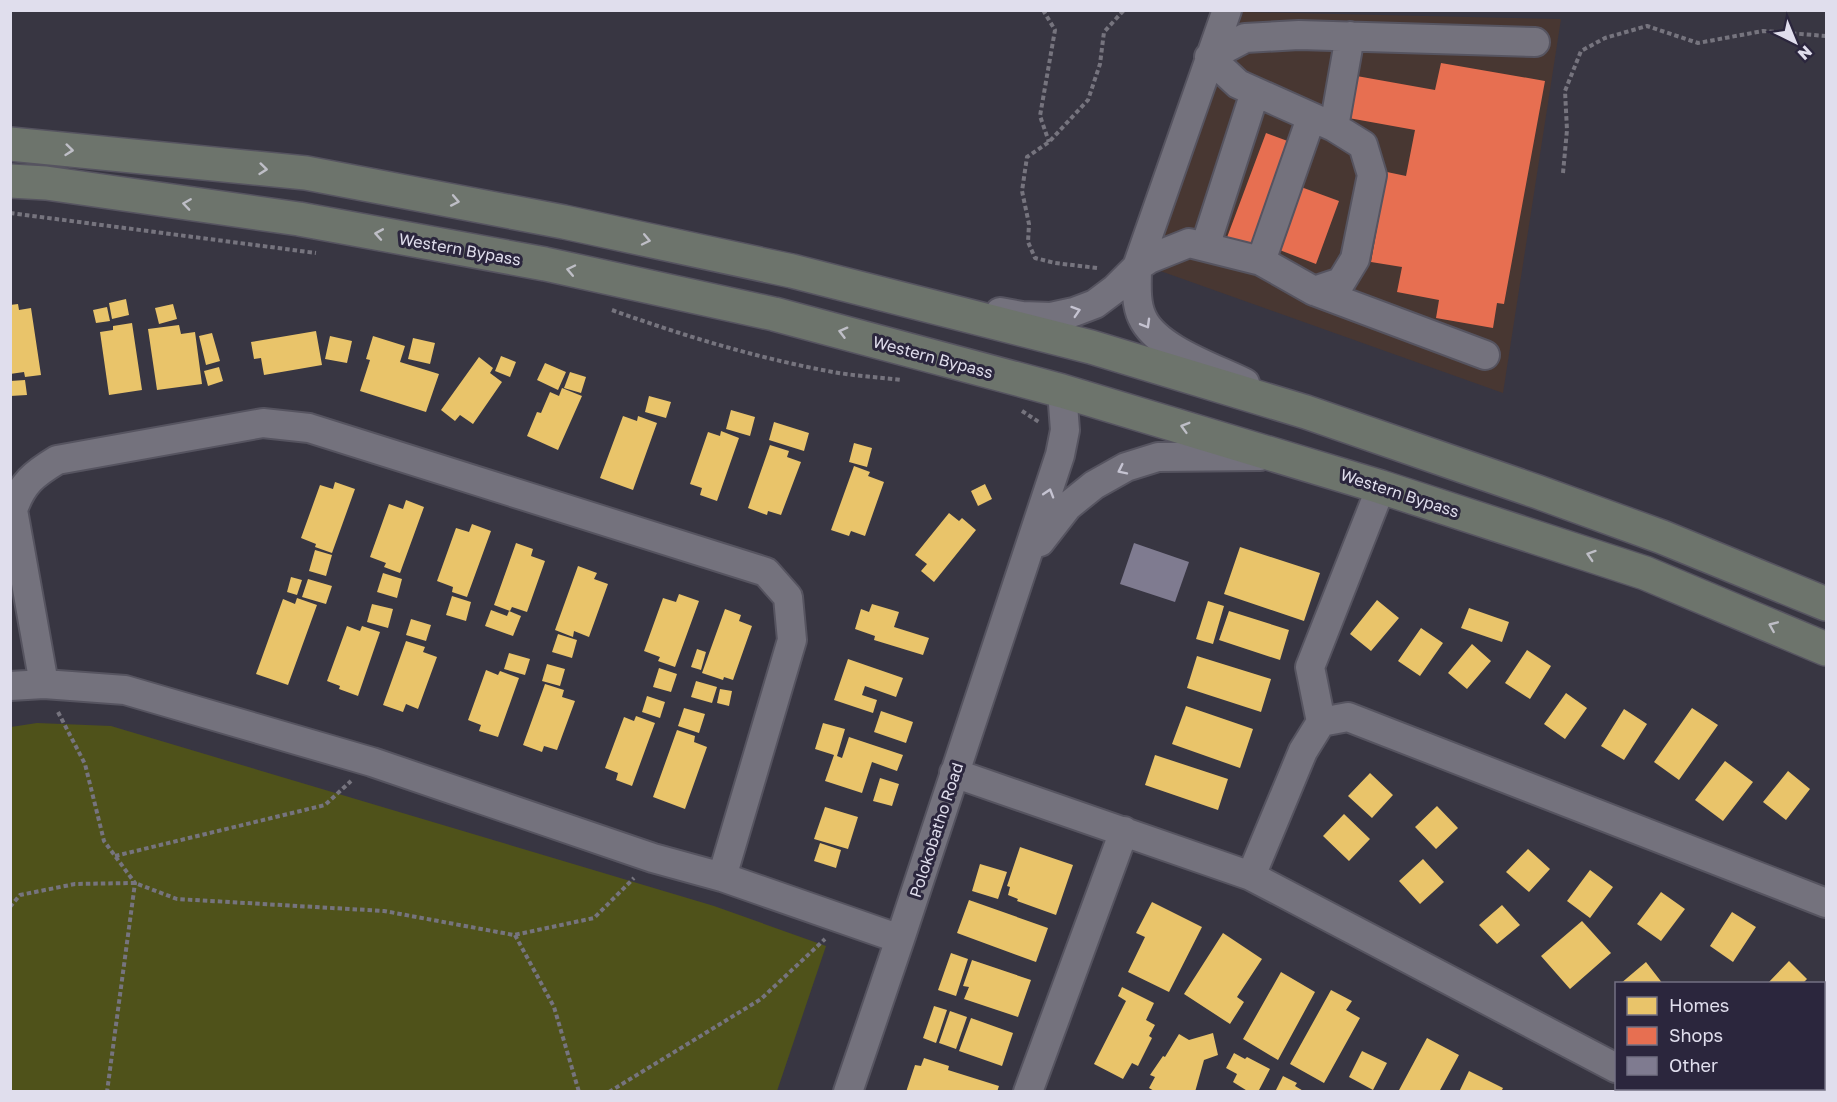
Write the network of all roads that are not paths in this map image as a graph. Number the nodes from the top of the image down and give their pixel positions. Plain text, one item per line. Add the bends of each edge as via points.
1 (1227, 10) edge
2 (1350, 36) junction
3 (1535, 42) dead end
4 (1209, 57) junction
5 (1255, 92) junction
6 (1322, 123) junction
7 (10, 144) edge
8 (10, 181) edge
9 (1205, 247) junction
10 (1261, 261) junction
11 (1137, 267) junction
12 (853, 287) junction
13 (1314, 291) junction
14 (1485, 355) dead end
15 (1062, 391) junction
16 (1306, 412) junction
17 (1283, 456) junction
18 (1381, 486) junction
19 (1023, 568) junction
20 (1827, 604) edge
21 (1827, 649) edge
22 (44, 684) junction
23 (10, 686) edge
24 (1321, 722) junction
25 (954, 773) junction
26 (1124, 831) junction
27 (1251, 876) junction
28 (722, 877) junction
29 (1827, 903) edge
30 (900, 939) junction
31 (1615, 1067) edge
32 (848, 1092) edge
33 (1028, 1092) edge

1 - 4 street
2 - 3 street
2 - 4 street via 1245,38
2 - 6 street
4 - 5 street via 1238,84
4 - 11 street
5 - 6 street
5 - 9 street
6 - 10 street
6 - 13 street via 1363,145 1372,175 1355,259 1341,282
7 -> 12 highway via 306,173 564,222
15 -> 8 highway, Western Bypass via 774,314 545,264 298,219
9 - 10 street
9 - 11 street via 1189,243
10 - 13 street
12 -> 11 street via 1022,316 1051,317 1095,304
11 -> 16 street via 1139,306 1150,332 1165,344
12 - 16 highway via 1091,347
13 - 14 street
17 -> 15 highway, Western Bypass
19 -> 15 street via 1065,430
16 - 20 highway via 1662,537
17 - 18 highway, Western Bypass
17 -> 19 street via 1158,457 1126,467 1068,506
21 -> 18 highway, Western Bypass via 1645,573
18 - 24 street via 1310,667
19 - 25 street, Polokobatho Road
22 - 23 street
22 - 28 street via 125,690 372,762 653,858
22 - 28 street via 14,510 19,494 34,474 57,460 262,423 309,428 766,572 788,597 792,640
24 - 27 street via 1303,751
24 - 29 street via 1348,717
25 - 26 street
25 - 30 street, Polokobatho Road
26 - 27 street
26 - 33 street
27 - 31 street
28 - 30 street
30 - 32 street, Polokobatho Road

